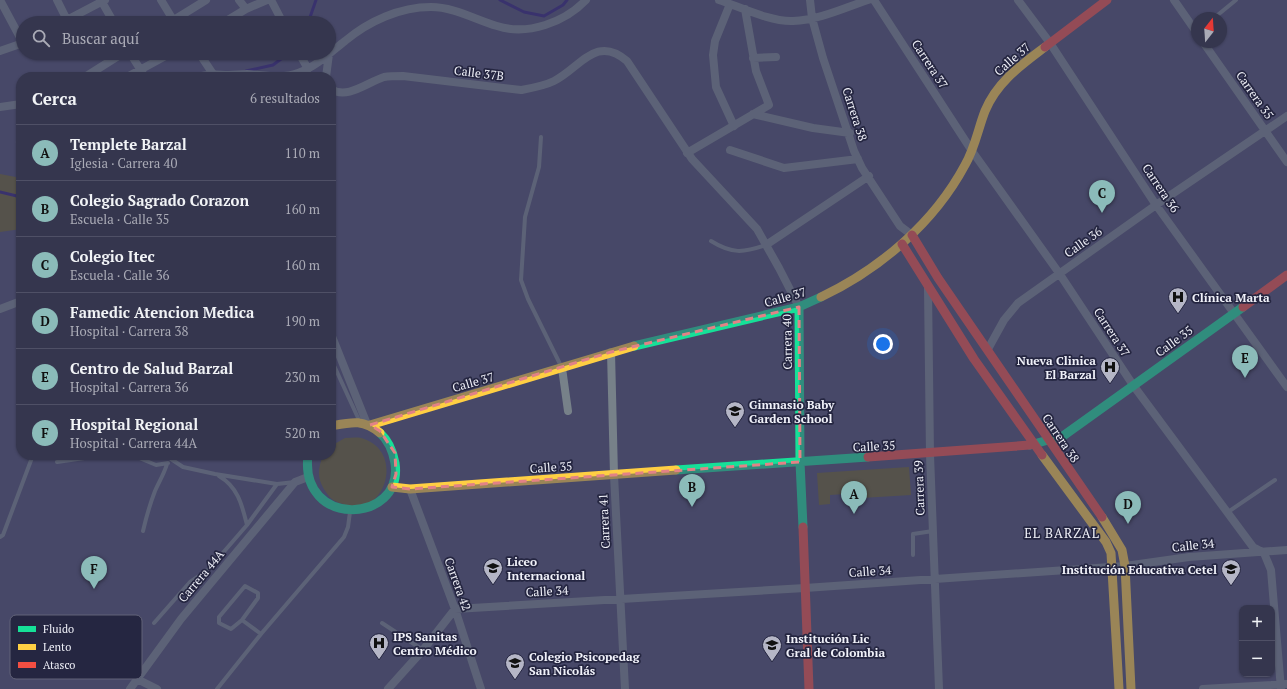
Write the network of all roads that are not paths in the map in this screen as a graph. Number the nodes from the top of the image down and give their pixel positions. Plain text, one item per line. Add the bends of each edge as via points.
1 (0, 0) edge
2 (57, 0) edge
3 (161, 0) edge
4 (206, 0) edge
5 (239, 0) edge
6 (267, 0) edge
7 (271, 0) edge
8 (586, 0) edge
9 (719, 0) edge
10 (810, 0) edge
11 (868, 0) edge
12 (874, 0) edge
13 (1018, 0) edge
14 (1107, 0) edge
15 (1174, 0) edge
16 (1236, 0) edge
17 (103, 1) edge
18 (730, 4) junction
19 (246, 9) junction
20 (745, 9) junction
21 (1221, 12) edge
22 (62, 16) edge
23 (74, 16) edge
24 (110, 16) edge
25 (169, 16) edge
26 (181, 16) edge
27 (234, 16) edge
28 (279, 16) edge
29 (812, 18) junction
30 (1191, 24) edge
31 (16, 30) edge
32 (1050, 43) junction
33 (16, 45) edge
34 (336, 48) edge
35 (1207, 48) edge
36 (0, 50) edge
37 (619, 54) joint
38 (776, 57) dead end
39 (754, 58) junction
40 (112, 60) edge
41 (134, 60) edge
42 (158, 60) edge
43 (203, 60) edge
44 (303, 60) edge
45 (321, 60) edge
46 (328, 60) edge
47 (308, 69) junction
48 (140, 70) junction
49 (93, 72) edge
50 (136, 72) edge
51 (212, 72) edge
52 (300, 72) edge
53 (327, 72) edge
54 (336, 92) edge
55 (16, 105) edge
56 (0, 107) edge
57 (753, 114) junction
58 (1287, 116) edge
59 (734, 126) junction
60 (1265, 131) junction
61 (850, 133) junction
62 (541, 137) dead end
63 (730, 150) dead end
64 (972, 151) junction
65 (687, 152) junction
66 (858, 159) junction
67 (1287, 162) edge
68 (869, 176) junction
69 (1156, 205) junction
70 (900, 226) junction
71 (912, 235) junction
72 (710, 241) dead end
73 (902, 244) junction
74 (766, 245) junction
75 (1059, 273) junction
76 (1287, 275) edge
77 (938, 278) junction
78 (928, 286) junction
79 (16, 303) edge
80 (799, 307) junction
81 (0, 309) edge
82 (1235, 312) junction
83 (336, 347) edge
84 (988, 349) junction
85 (611, 352) junction
86 (562, 368) junction
87 (336, 369) edge
88 (1133, 385) junction
89 (1287, 387) edge
90 (568, 410) dead end
91 (365, 424) junction
92 (336, 425) edge
93 (1048, 440) junction
94 (1033, 445) junction
95 (930, 454) junction
96 (31, 460) edge
97 (71, 460) edge
98 (146, 460) edge
99 (170, 460) edge
100 (172, 460) edge
101 (308, 460) edge
102 (57, 462) dead end
103 (800, 462) junction
104 (167, 464) junction
105 (215, 474) junction
106 (614, 475) junction
107 (308, 477) junction
108 (1275, 480) dead end
109 (295, 482) junction
110 (277, 484) junction
111 (392, 487) junction
112 (410, 489) junction
113 (350, 511) junction
114 (1228, 512) junction
115 (247, 525) junction
116 (143, 531) dead end
117 (933, 531) junction
118 (0, 537) edge
119 (1287, 550) edge
120 (1264, 553) junction
121 (913, 555) dead end
122 (1113, 566) junction
123 (1125, 566) junction
124 (935, 579) junction
125 (805, 588) junction
126 (620, 599) junction
127 (455, 609) junction
128 (242, 620) junction
129 (154, 623) dead end
130 (382, 623) dead end
131 (261, 634) junction
132 (423, 650) junction
133 (142, 672) edge
134 (137, 679) joint
135 (1283, 686) edge
136 (130, 689) edge
137 (157, 689) edge
138 (217, 689) edge
139 (388, 689) edge
140 (481, 689) edge
141 (625, 689) edge
142 (809, 689) edge
143 (939, 689) edge
144 (1119, 689) edge
145 (1131, 689) edge
146 (1204, 689) edge

1 - 31 street
2 - 22 street
3 - 25 street
4 - 26 street
5 - 19 street
6 - 19 street
7 - 28 street
8 - 34 street via 560,19 527,28 499,27 446,8 431,7 394,13 358,31
9 - 18 street
10 - 29 street, Carrera 38
11 - 29 street
12 - 64 street, Carrera 37
13 - 32 street, Carrera 36
14 - 32 street, Calle 37
15 - 30 street
16 - 21 lane
17 - 23 street
17 - 24 street
18 - 20 street
18 - 59 street via 715,41 713,55 716,87
19 - 27 street
20 - 29 street via 783,20
20 - 39 street
29 - 61 street, Carrera 38 via 823,58
32 - 64 street, Calle 37 via 1005,79 990,98 980,120
32 - 69 street, Carrera 36
33 - 36 street
35 - 60 street, Carrera 35
37 - 54 street, Calle 37B via 610,51 593,53 556,80 521,90 403,76 386,77 346,93
37 - 65 street, Carrera 40 via 630,65
38 - 39 street
39 - 57 street via 756,71 769,105
40 - 49 street
41 - 48 street
42 - 48 street
43 - 51 street
44 - 47 street
45 - 47 street
46 - 53 street
47 - 52 street
48 - 50 street
55 - 56 street
57 - 59 street
57 - 61 street via 813,128
58 - 60 street, Calle 36
59 - 65 street
60 - 67 street, Carrera 35
60 - 69 street, Calle 36
61 - 66 street, Carrera 38
62 - 86 lane via 538,167 525,217 521,280
63 - 66 street via 784,168
64 - 71 street, Calle 37 via 944,198
64 - 75 street, Carrera 37
65 - 74 street, Carrera 40 via 757,229
66 - 68 street, Carrera 38
68 - 70 street, Carrera 38
68 - 74 street
69 - 75 street, Calle 36
69 - 82 street, Carrera 36
70 - 71 street, Carrera 38
70 - 73 street, Carrera 38
71 - 73 street, Calle 37
71 - 77 street, Carrera 38
72 - 74 lane via 732,251 747,251
73 - 78 street, Carrera 38
73 - 80 street, Calle 37 via 820,298
74 - 80 street, Carrera 40
75 - 84 street, Calle 36 via 1010,311
75 - 88 street, Carrera 37
76 - 82 street, Calle 35
77 - 78 street
77 - 84 street, Carrera 38
78 - 94 street, Carrera 38
78 - 95 street, Carrera 39
79 - 81 street
80 - 85 street, Calle 37
80 - 103 street, Carrera 40
82 - 88 street, Calle 35
82 - 89 street, Carrera 36
83 - 91 street
84 - 93 street, Carrera 38
85 - 86 street, Calle 37
85 - 106 street, Carrera 41
86 - 90 street
86 - 91 street, Calle 37
87 - 91 lane
88 - 93 street, Calle 35 via 1063,436
88 - 114 street, Carrera 37
91 - 92 street, Calle 37 via 345,422
91 - 111 street via 380,431 395,453 396,474
93 - 94 street, Calle 35
93 - 123 street, Carrera 38 via 1116,538 1122,550
94 - 95 street, Calle 35
94 - 122 street, Carrera 38 via 1106,542
95 - 103 street, Calle 35
95 - 117 street, Carrera 39
96 - 118 lane
97 - 102 lane
98 - 104 lane via 156,465
99 - 104 lane
100 - 105 lane via 183,467
101 - 107 street
103 - 106 street, Calle 35
103 - 125 street, Carrera 40
104 - 116 lane via 149,508
105 - 110 lane
105 - 115 lane via 226,480 235,490
106 - 112 street, Calle 35
106 - 126 street, Carrera 41
107 - 109 street
107 - 113 street via 314,490 324,501 336,508
108 - 114 lane
109 - 110 lane
109 - 133 street, Carrera 44A via 181,619
110 - 115 lane
111 - 112 street, Calle 35
111 - 113 street via 372,506
112 - 127 street, Carrera 42
113 - 131 lane via 344,536
114 - 120 street, Carrera 37 via 1253,547
115 - 129 lane via 208,570 190,582
117 - 121 lane via 913,534
117 - 124 street, Carrera 39
119 - 120 street, Calle 34
120 - 123 street, Calle 34 via 1189,557
120 - 135 street via 1271,570
122 - 123 street, Calle 34
122 - 124 street, Calle 34
122 - 144 street, Carrera 38
123 - 145 street, Carrera 38
124 - 125 street, Calle 34
124 - 143 street, Carrera 39
125 - 126 street, Calle 34
125 - 142 street, Carrera 40
126 - 127 street, Calle 34
126 - 141 street, Carrera 41
127 - 132 street
127 - 140 street, Carrera 42
128 - 128 lane via 231,629 218,620 247,586 258,593 258,598
128 - 131 lane
130 - 132 lane
131 - 138 lane
132 - 139 street
134 - 136 street, Carrera 44A
134 - 137 street
135 - 146 street

